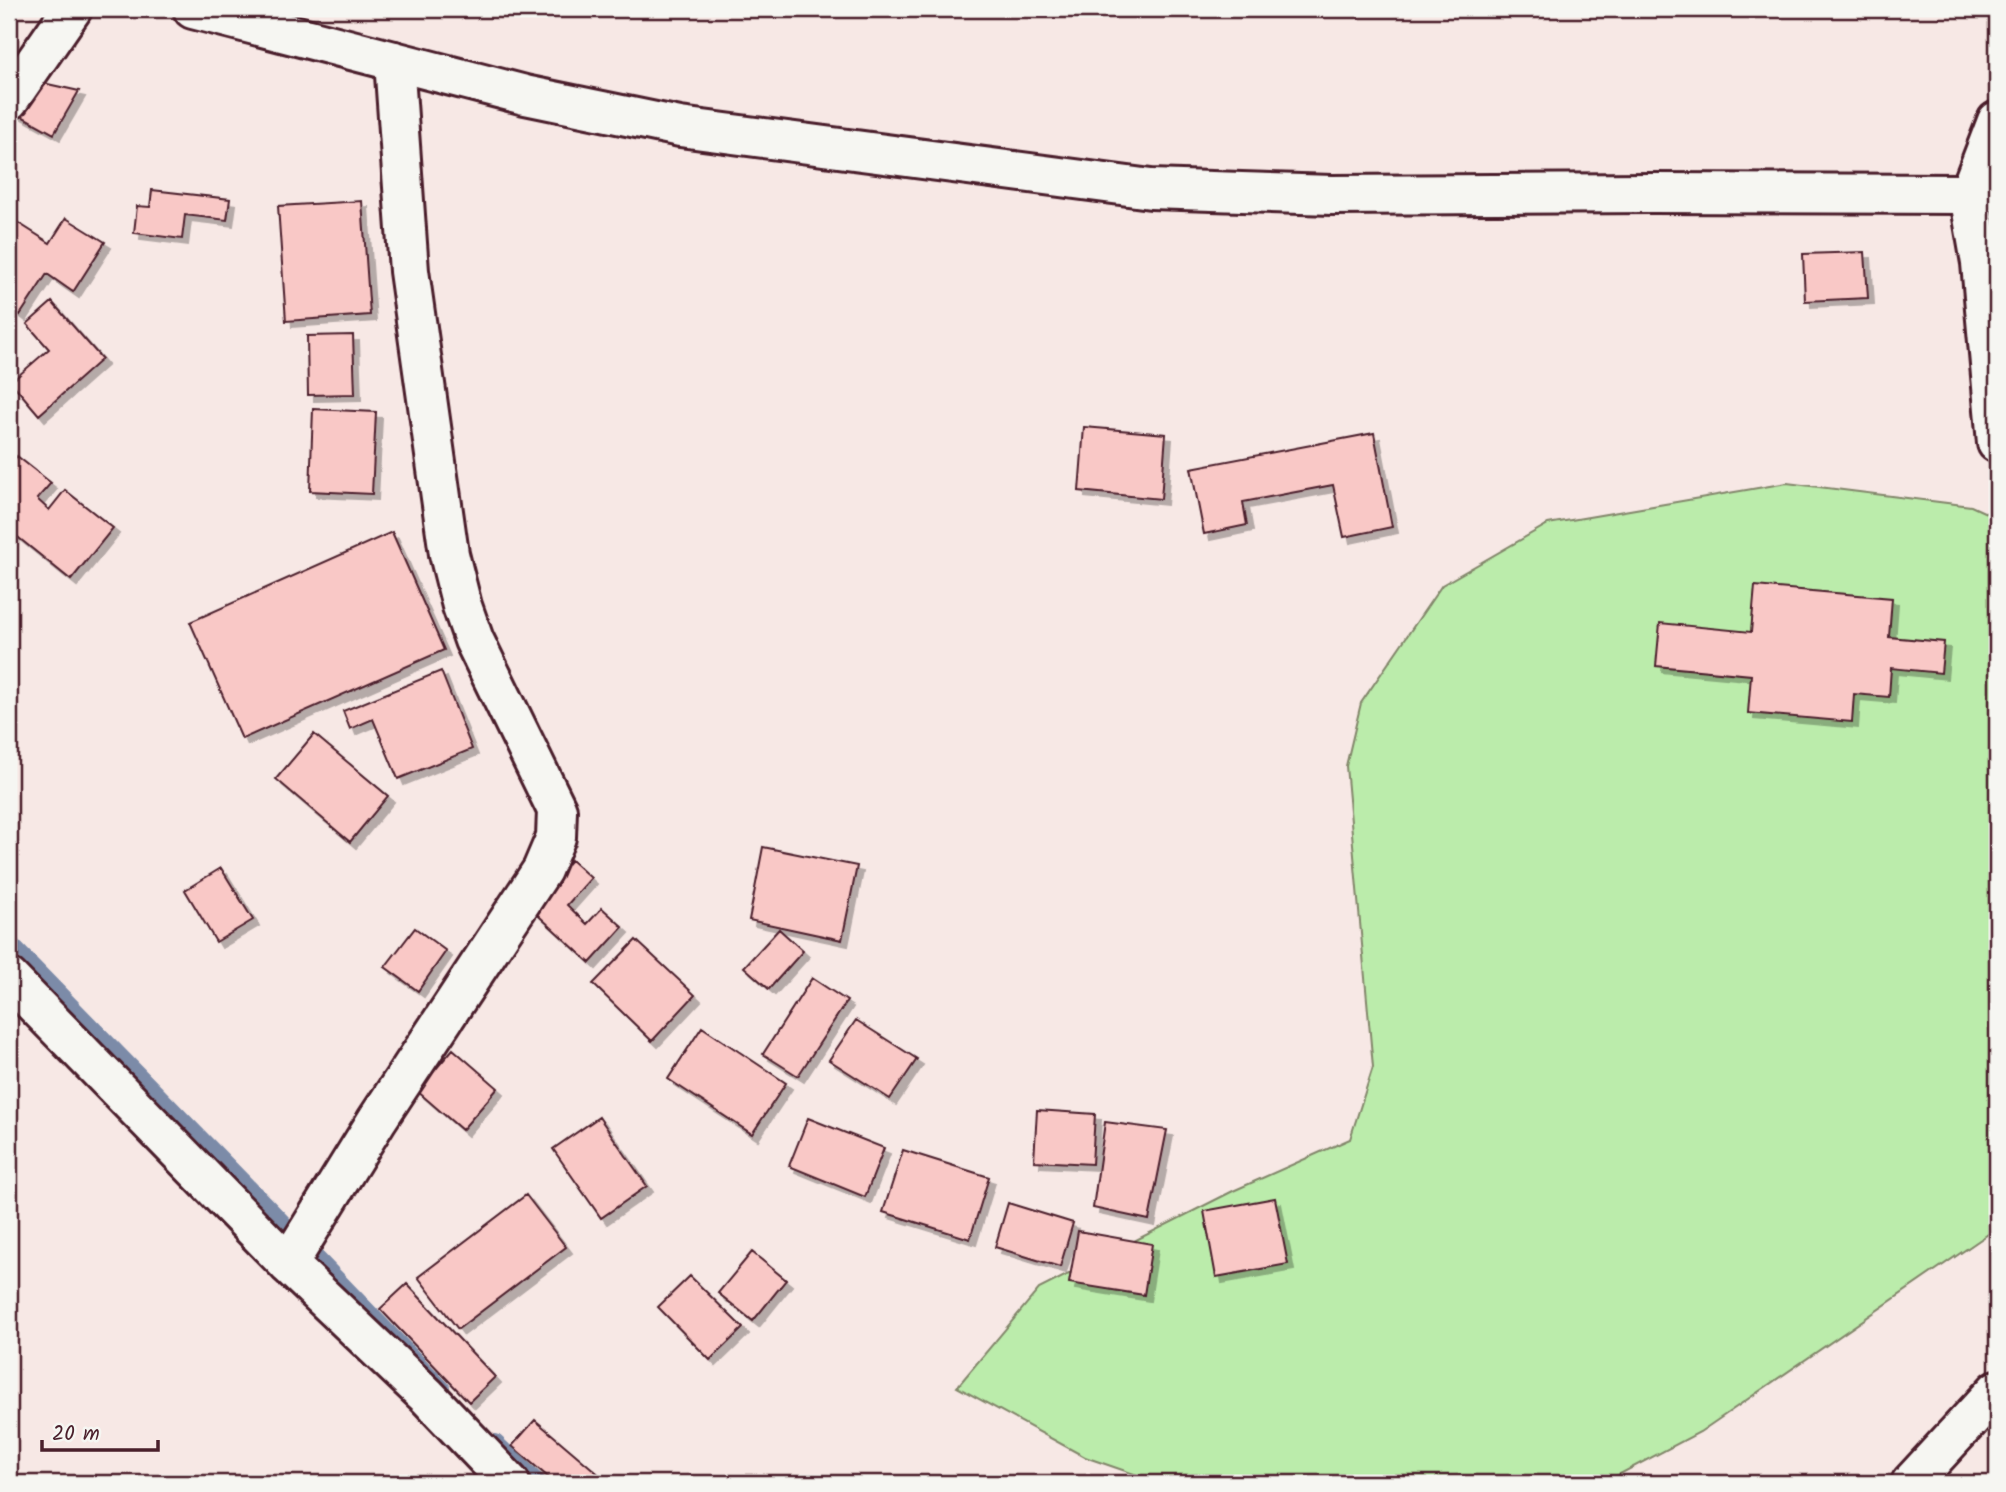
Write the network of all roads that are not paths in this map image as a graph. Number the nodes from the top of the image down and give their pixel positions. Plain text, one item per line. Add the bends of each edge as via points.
1 (72, 9) edge
2 (193, 9) edge
3 (394, 61) junction
4 (9, 100) edge
5 (1997, 121) edge
6 (1983, 192) edge
7 (1997, 443) edge
8 (9, 978) edge
9 (288, 1264) junction
10 (1997, 1390) edge
11 (510, 1483) edge
12 (1911, 1483) edge

1 - 4 street
2 - 3 street
3 - 6 street via 525,95 680,127 1150,189 1332,195
3 - 9 street via 409,271 449,554 474,640 557,810 556,837 542,870
5 - 6 street
6 - 7 street via 1981,263
8 - 9 street
9 - 11 street via 427,1396
10 - 12 street

